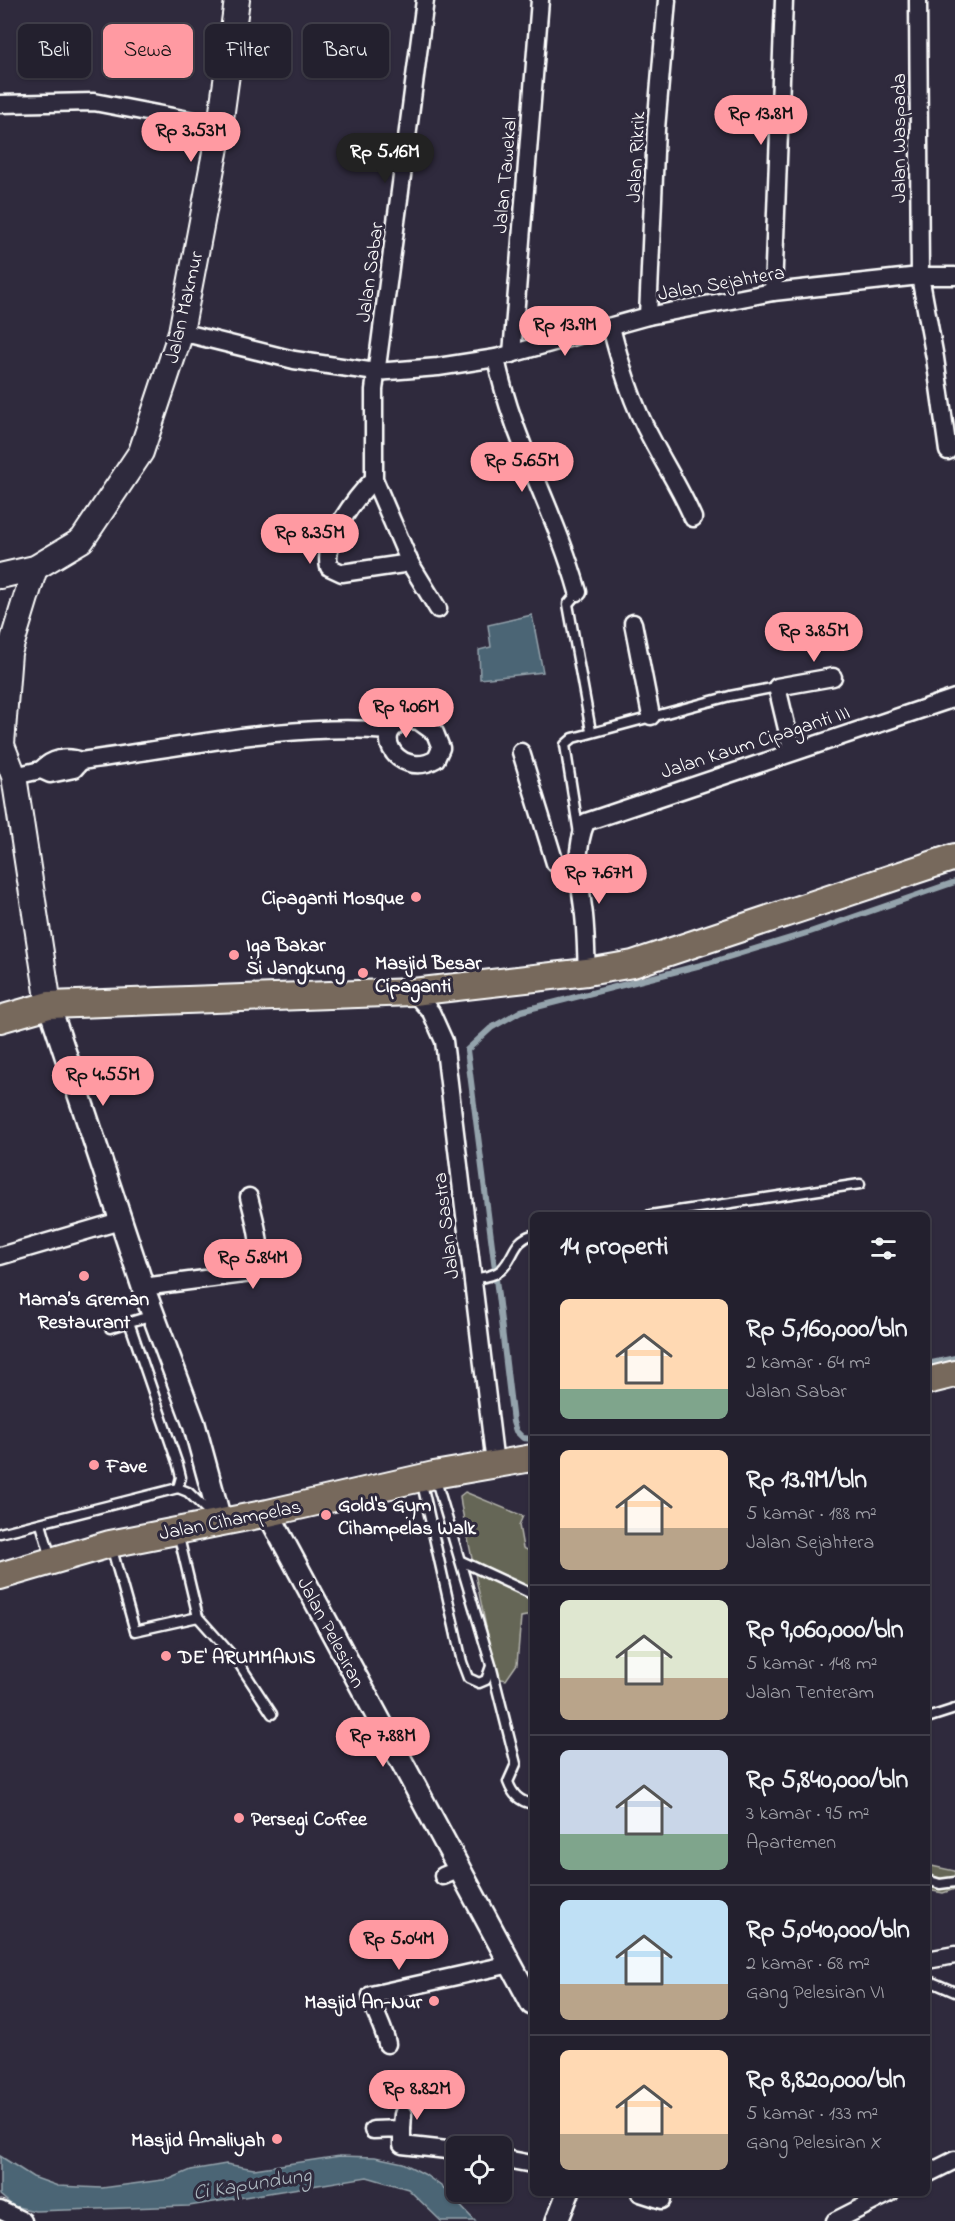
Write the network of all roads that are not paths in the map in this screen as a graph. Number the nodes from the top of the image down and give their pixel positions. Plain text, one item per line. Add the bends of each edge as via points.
1 (237, 0) edge
2 (425, 0) edge
3 (540, 0) edge
4 (667, 0) edge
5 (784, 0) edge
6 (918, 0) edge
7 (0, 104) edge
8 (220, 126) junction
9 (920, 276) junction
10 (955, 276) edge
11 (773, 292) junction
12 (648, 316) junction
13 (611, 327) junction
14 (181, 332) junction
15 (504, 356) junction
16 (376, 372) junction
17 (948, 451) dead end
18 (374, 479) junction
19 (693, 518) dead end
20 (410, 563) junction
21 (35, 568) junction
22 (0, 576) edge
23 (578, 592) joint
24 (438, 609) dead end
25 (633, 623) dead end
26 (833, 677) dead end
27 (777, 687) junction
28 (955, 698) edge
29 (651, 716) junction
30 (389, 731) dead end
31 (591, 731) junction
32 (1, 742) edge
33 (792, 750) junction
34 (521, 752) dead end
35 (29, 772) junction
36 (580, 837) junction
37 (955, 857) edge
38 (576, 867) junction
39 (587, 972) junction
40 (413, 992) junction
41 (49, 1005) junction
42 (0, 1019) edge
43 (860, 1184) dead end
44 (249, 1197) dead end
45 (670, 1212) edge
46 (120, 1221) junction
47 (530, 1236) edge
48 (0, 1256) edge
49 (473, 1279) junction
50 (143, 1287) junction
51 (154, 1315) junction
52 (129, 1322) junction
53 (110, 1328) dead end
54 (955, 1374) edge
55 (930, 1380) edge
56 (530, 1458) edge
57 (495, 1464) junction
58 (427, 1476) junction
59 (178, 1488) junction
60 (268, 1513) junction
61 (221, 1522) junction
62 (41, 1524) junction
63 (177, 1530) junction
64 (0, 1533) edge
65 (110, 1544) junction
66 (52, 1560) junction
67 (461, 1561) junction
68 (0, 1576) edge
69 (530, 1593) edge
70 (198, 1617) junction
71 (491, 1665) junction
72 (955, 1709) edge
73 (272, 1714) dead end
74 (930, 1717) edge
75 (530, 1804) edge
76 (930, 1881) edge
77 (955, 1882) edge
78 (955, 1955) edge
79 (930, 1959) edge
80 (511, 1964) junction
81 (930, 1981) edge
82 (955, 1992) edge
83 (530, 2000) edge
84 (387, 2044) dead end
85 (373, 2130) dead end
86 (446, 2150) edge
87 (512, 2160) edge
88 (955, 2160) edge
89 (530, 2164) edge
90 (930, 2172) edge
91 (567, 2196) edge
92 (649, 2196) edge
93 (885, 2196) edge
94 (662, 2200) dead end
95 (0, 2210) edge
96 (843, 2219) edge
97 (23, 2221) edge
98 (557, 2221) edge

1 - 8 main road, Jalan Makmur
2 - 16 street, Jalan Sabar
3 - 15 street, Jalan Tawekal
4 - 12 street, Jalan Rikrik via 656,129
5 - 11 street
6 - 9 street, Jalan Waspada
7 - 8 street via 94,102
8 - 14 main road, Jalan Makmur
9 - 10 street, Jalan Sejahtera
9 - 11 street, Jalan Sejahtera
9 - 17 street, Jalan Waspada
11 - 12 street, Jalan Sejahtera
12 - 13 street, Jalan Sejahtera
13 - 15 street, Jalan Sejahtera
13 - 19 street via 626,383
14 - 16 street, Jalan Sejahtera via 294,360
14 - 21 main road, Jalan Makmur via 141,452 82,540
15 - 16 street, Jalan Sejahtera
15 - 23 street, Jalan Tawekal via 501,382 527,462 565,546
16 - 18 street, Jalan Sabar
18 - 20 street
18 - 20 street via 343,518 328,558 329,567 342,573
20 - 24 street
21 - 22 main road, Jalan Makmur
21 - 32 main road via 9,653
23 - 31 lane via 568,604
25 - 29 street
26 - 27 street
27 - 29 lane
27 - 33 street
28 - 33 street, Jalan Kaum Cipaganti III
29 - 31 lane
30 - 35 street via 309,730 81,761 74,769 50,774
31 - 36 lane via 565,745
32 - 35 main road
33 - 36 street, Jalan Kaum Cipaganti III via 597,816 586,822
34 - 38 street via 555,863
35 - 41 main road
36 - 38 street
37 - 39 main road via 633,964
38 - 39 street
39 - 40 main road
40 - 41 main road
40 - 49 street, Jalan Sastra via 431,1012 444,1041
41 - 42 main road
41 - 46 street
43 - 45 lane
44 - 50 street via 261,1257 256,1270
46 - 48 street
46 - 50 street
47 - 49 lane via 522,1240 501,1270
49 - 57 street, Jalan Sastra
50 - 51 street
51 - 52 lane
51 - 61 street via 194,1424
52 - 53 lane
52 - 59 lane via 178,1465
54 - 55 main road
56 - 57 main road, Jalan Cihampelas
57 - 58 main road, Jalan Cihampelas
58 - 60 main road, Jalan Cihampelas
58 - 67 lane
58 - 71 lane via 462,1662 468,1678 478,1683 486,1680
59 - 61 lane via 188,1492
59 - 62 lane
60 - 61 main road, Jalan Cihampelas
60 - 80 street, Jalan Pelesiran via 452,1873
61 - 63 main road, Jalan Cihampelas
62 - 64 lane
62 - 66 lane
63 - 65 main road, Jalan Cihampelas
63 - 70 lane
65 - 66 main road, Jalan Cihampelas
65 - 70 lane via 135,1631
66 - 68 main road, Jalan Cihampelas
67 - 69 lane
67 - 71 lane
70 - 73 lane via 238,1662
71 - 75 lane via 516,1764 508,1782 513,1794
72 - 74 lane
76 - 77 lane
78 - 79 street
80 - 83 street, Jalan Pelesiran
80 - 84 street via 371,1995 372,2008 384,2027
81 - 82 lane
85 - 86 street via 403,2122 402,2145
87 - 89 street
88 - 90 street
91 - 98 street
92 - 94 street
93 - 96 street
95 - 97 street

